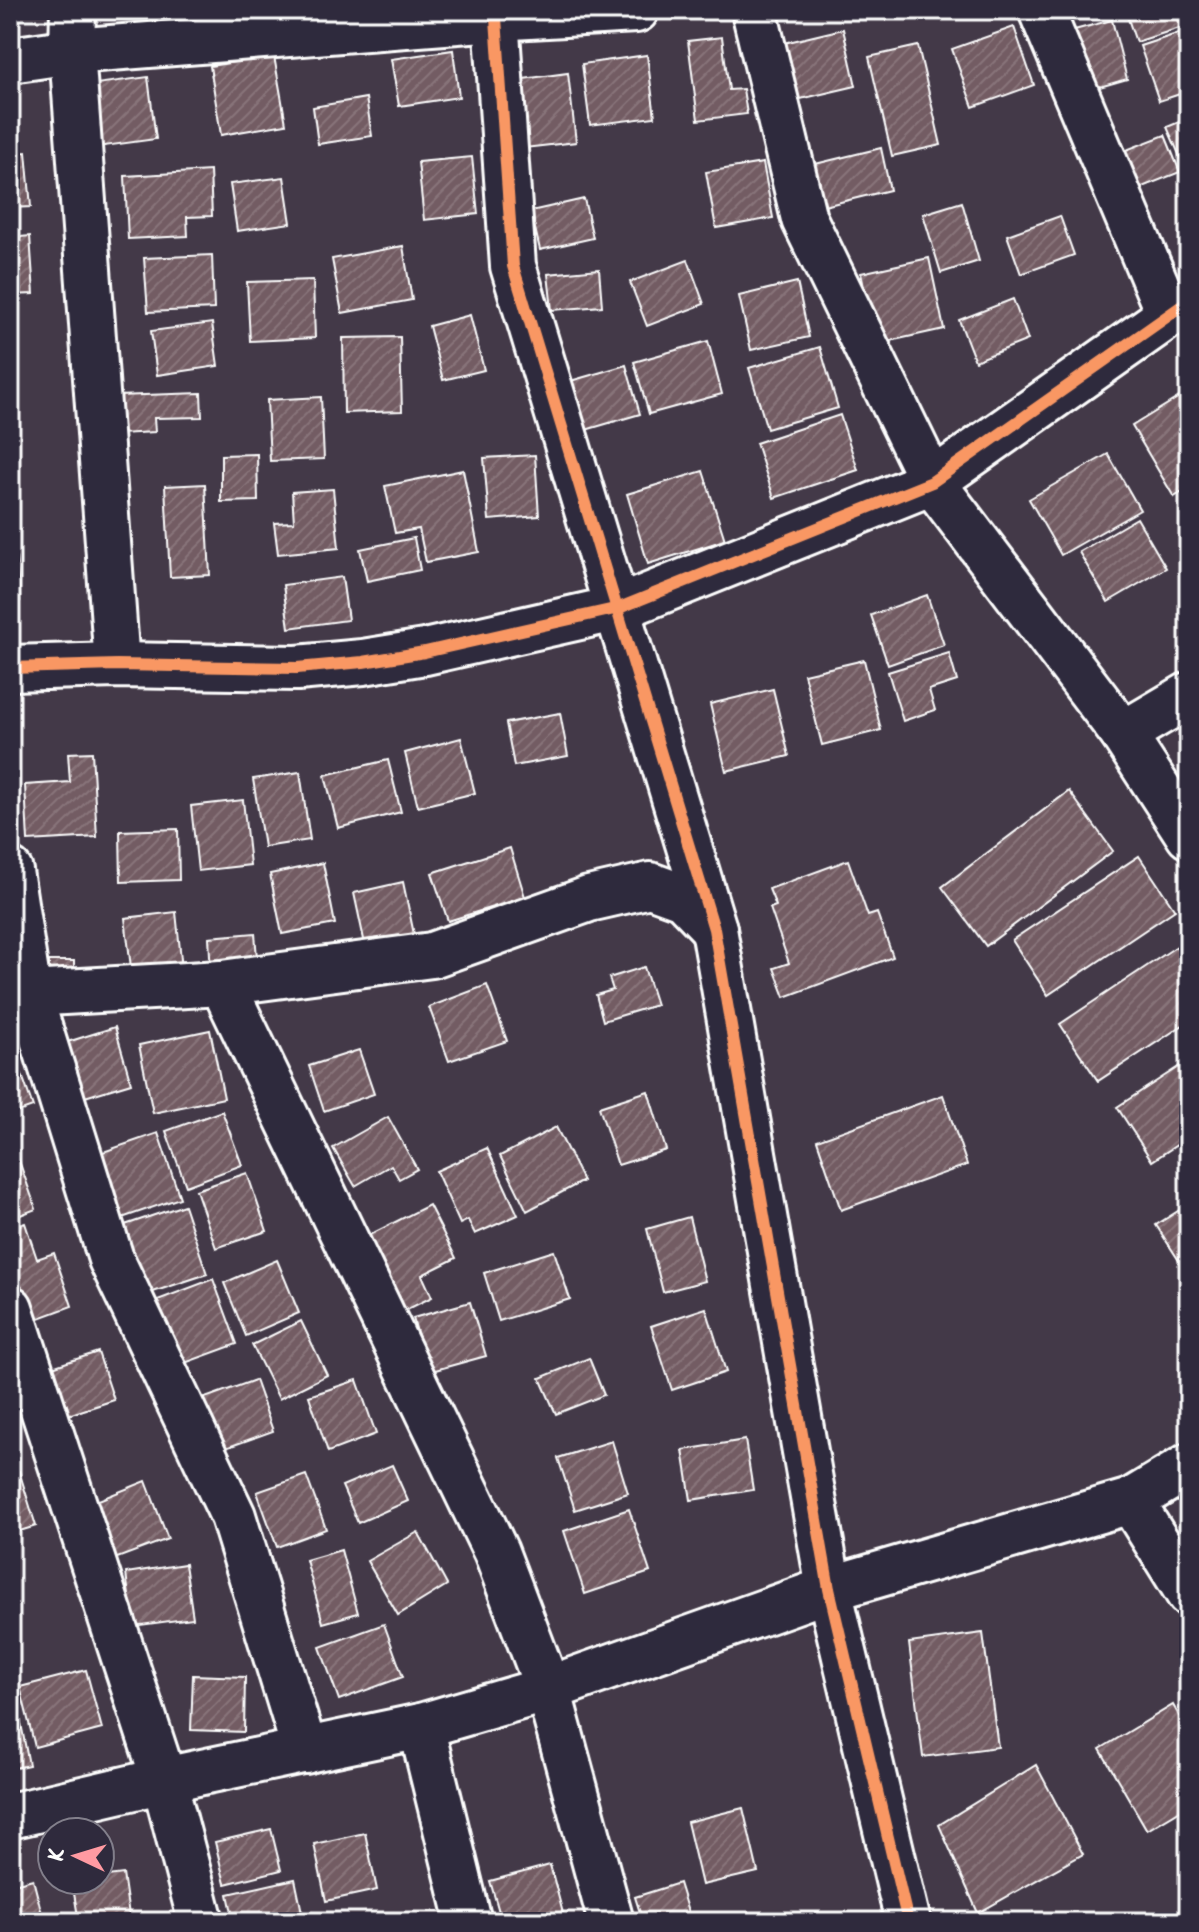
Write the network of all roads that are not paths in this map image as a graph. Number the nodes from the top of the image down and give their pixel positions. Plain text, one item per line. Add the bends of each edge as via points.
1 (636, 10) edge
2 (754, 10) edge
3 (1041, 10) edge
4 (496, 18) junction
5 (72, 30) edge
6 (10, 60) edge
7 (1179, 308) edge
8 (932, 482) junction
9 (619, 608) junction
10 (117, 665) junction
11 (10, 668) edge
12 (1189, 695) edge
13 (1123, 734) junction
14 (1189, 836) edge
15 (10, 871) edge
16 (714, 929) junction
17 (222, 983) junction
18 (20, 996) edge
19 (10, 1308) edge
20 (1189, 1466) edge
21 (1131, 1501) junction
22 (829, 1589) junction
23 (1189, 1594) edge
24 (548, 1689) junction
25 (421, 1726) junction
26 (305, 1751) junction
27 (164, 1780) junction
28 (10, 1816) edge
29 (201, 1922) edge
30 (469, 1922) edge
31 (611, 1922) edge
32 (908, 1922) edge

1 - 4 street
2 - 8 street via 804,219
3 - 7 street
4 - 5 street
4 - 9 street via 513,266
5 - 6 street
5 - 10 street
7 - 8 street
8 - 9 street
8 - 13 street
9 - 10 street via 363,662 297,668
9 - 16 street
10 - 11 street
12 - 13 street
13 - 14 street
15 - 18 street
16 - 17 street via 683,897 650,885 589,899 432,955
16 - 22 street
17 - 18 street
17 - 24 street via 496,1552
18 - 26 street via 111,1259 233,1516
19 - 27 street
20 - 21 street
21 - 22 street
21 - 23 street
22 - 24 street
22 - 32 street
24 - 25 street
24 - 31 street
25 - 26 street
25 - 30 street
26 - 27 street
27 - 28 street
27 - 29 street

